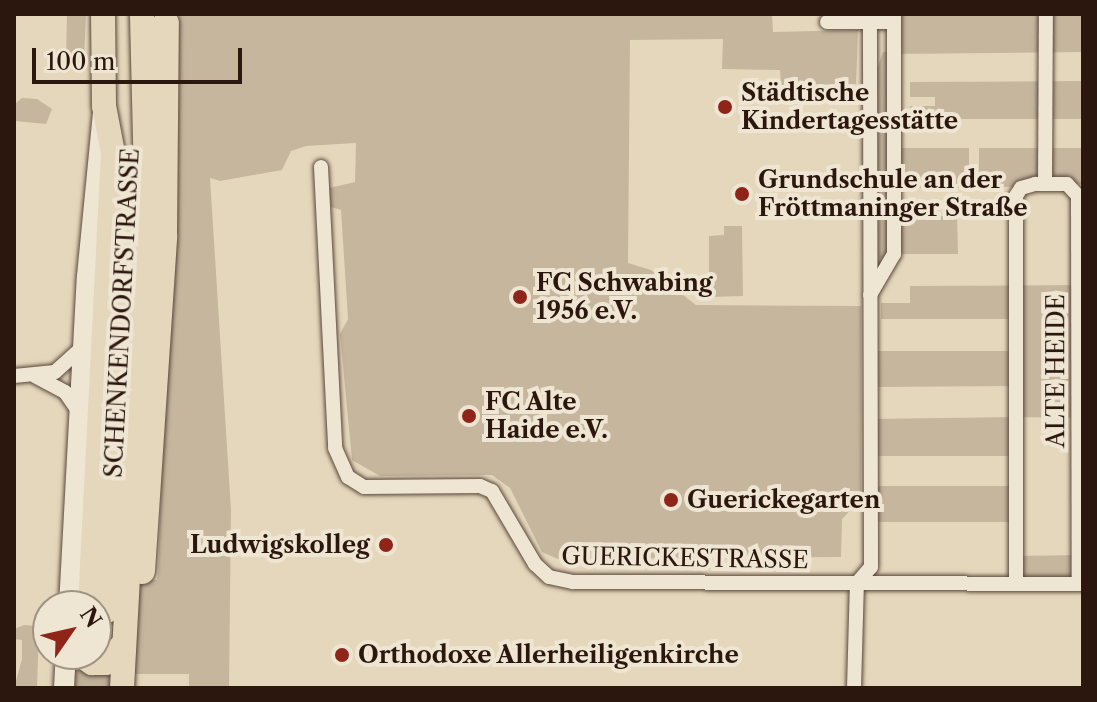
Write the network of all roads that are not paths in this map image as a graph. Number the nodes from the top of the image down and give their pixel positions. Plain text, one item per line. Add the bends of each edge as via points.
1 (103, 14) edge
2 (129, 14) edge
3 (1046, 14) edge
4 (159, 17) edge
5 (894, 18) edge
6 (827, 22) dead end
7 (870, 23) junction
8 (104, 106) junction
9 (321, 167) dead end
10 (1045, 184) junction
11 (147, 221) joint
12 (870, 295) junction
13 (83, 347) junction
14 (14, 376) edge
15 (34, 376) junction
16 (80, 412) junction
17 (142, 571) dead end
18 (857, 583) junction
19 (1016, 583) junction
20 (1081, 584) edge
21 (70, 590) edge
22 (99, 590) tunnel mouth
23 (99, 590) tunnel mouth
24 (124, 643) junction
25 (112, 658) edge
26 (122, 688) edge
27 (854, 688) edge

1 - 8 highway, SCHENKENDORFSTRASSE
2 - 23 highway, SCHENKENDORFSTRASSE via 130,182
3 - 10 street
4 - 11 highway via 153,199
4 - 17 highway via 164,236
5 - 7 street
5 - 12 street via 894,254
6 - 7 street
7 - 12 street
8 - 13 main road
8 - 22 highway, SCHENKENDORFSTRASSE via 112,184
9 - 18 street, GUERICKESTRASSE via 335,448 348,477 364,487 480,486 492,491 535,564 549,577 573,582
10 - 19 street, ALTE HEIDE via 1021,188 1016,196
10 - 20 street, ALTE HEIDE via 1067,184 1078,196
11 - 24 highway
12 - 18 street via 871,567
13 - 15 street via 67,365
13 - 16 main road
14 - 15 street
15 - 16 street via 65,392
16 - 21 main road
18 - 19 street
18 - 27 street
19 - 20 street
24 - 25 highway
24 - 26 highway

